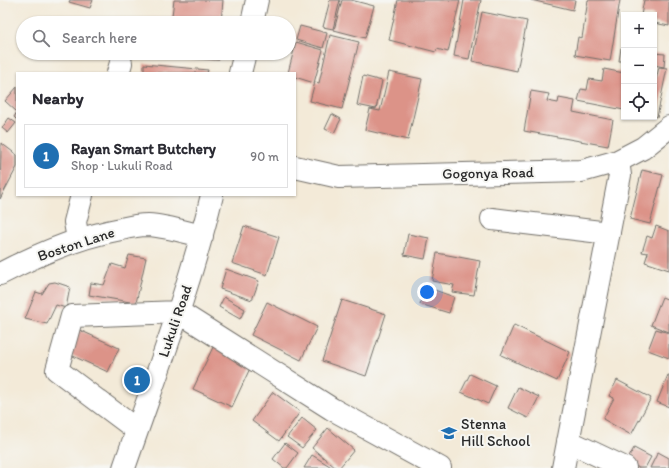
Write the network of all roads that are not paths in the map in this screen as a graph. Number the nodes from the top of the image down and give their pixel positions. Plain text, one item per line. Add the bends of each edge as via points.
1 (257, 0) edge
2 (254, 16) edge
3 (243, 60) edge
4 (240, 72) edge
5 (665, 136) edge
6 (618, 161) junction
7 (296, 167) edge
8 (82, 196) edge
9 (212, 196) edge
10 (492, 219) dead end
11 (609, 233) junction
12 (202, 236) junction
13 (78, 240) junction
14 (0, 274) edge
15 (179, 312) junction
16 (137, 430) junction
17 (568, 441) junction
18 (124, 468) edge
19 (440, 468) edge
20 (563, 468) edge
21 (625, 468) edge

1 - 2 street
3 - 4 street
5 - 6 street, Gogonya Road
6 - 7 street, Gogonya Road via 582,171 339,177
6 - 11 street via 620,175
8 - 13 street via 75,222
9 - 12 street, Lukuli Road
10 - 11 street
11 - 17 street
12 - 13 street, Boston Lane via 147,225 100,233
12 - 15 street, Lukuli Road
13 - 14 street, Boston Lane
15 - 16 street, Lukuli Road
15 - 16 street via 72,316 57,370
15 - 19 street via 332,409
16 - 18 street, Lukuli Road
17 - 20 street
17 - 21 street

